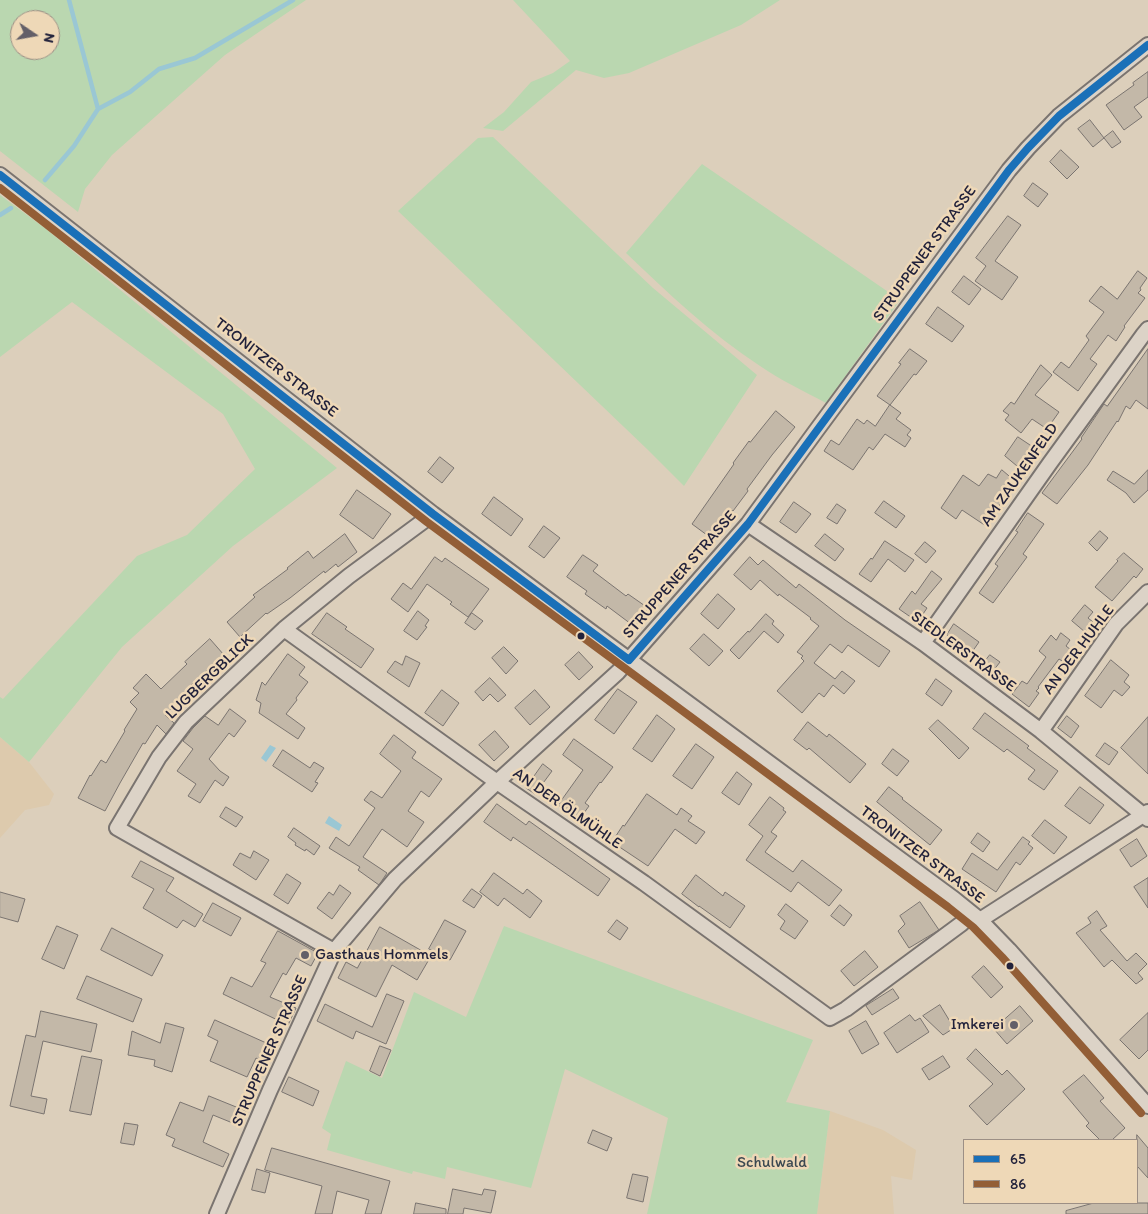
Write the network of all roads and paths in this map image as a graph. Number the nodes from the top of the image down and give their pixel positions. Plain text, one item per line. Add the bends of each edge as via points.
1 (1148, 45) edge
2 (0, 174) edge
3 (1148, 329) edge
4 (433, 514) junction
5 (748, 524) junction
6 (1148, 592) edge
7 (284, 629) junction
8 (923, 643) junction
9 (629, 660) junction
10 (1041, 731) junction
11 (497, 782) junction
12 (1147, 815) edge
13 (976, 917) junction
14 (334, 951) junction
15 (1148, 1106) edge
16 (216, 1214) edge

1 - 5 street, STRUPPENER STRASSE via 1059,116 1008,170
2 - 4 street, TRONITZER STRASSE
3 - 8 street, AM ZAUKENFELD
4 - 7 street, LUGBERGBLICK
4 - 9 street, TRONITZER STRASSE
5 - 8 street, SIEDLERSTRASSE
5 - 9 street, STRUPPENER STRASSE
6 - 10 street, AN DER HUHLE via 1116,624
7 - 11 street, AN DER ÖLMÜHLE
7 - 14 street, LUGBERGBLICK via 186,722 159,757 117,828
8 - 10 street, SIEDLERSTRASSE
9 - 11 street, STRUPPENER STRASSE
9 - 13 street, TRONITZER STRASSE
10 - 12 street, SIEDLERSTRASSE
11 - 13 street, AN DER ÖLMÜHLE via 644,883 830,1018 961,924
11 - 14 street, STRUPPENER STRASSE via 395,879
12 - 13 street
13 - 15 street, TRONITZER STRASSE
14 - 16 street, STRUPPENER STRASSE

